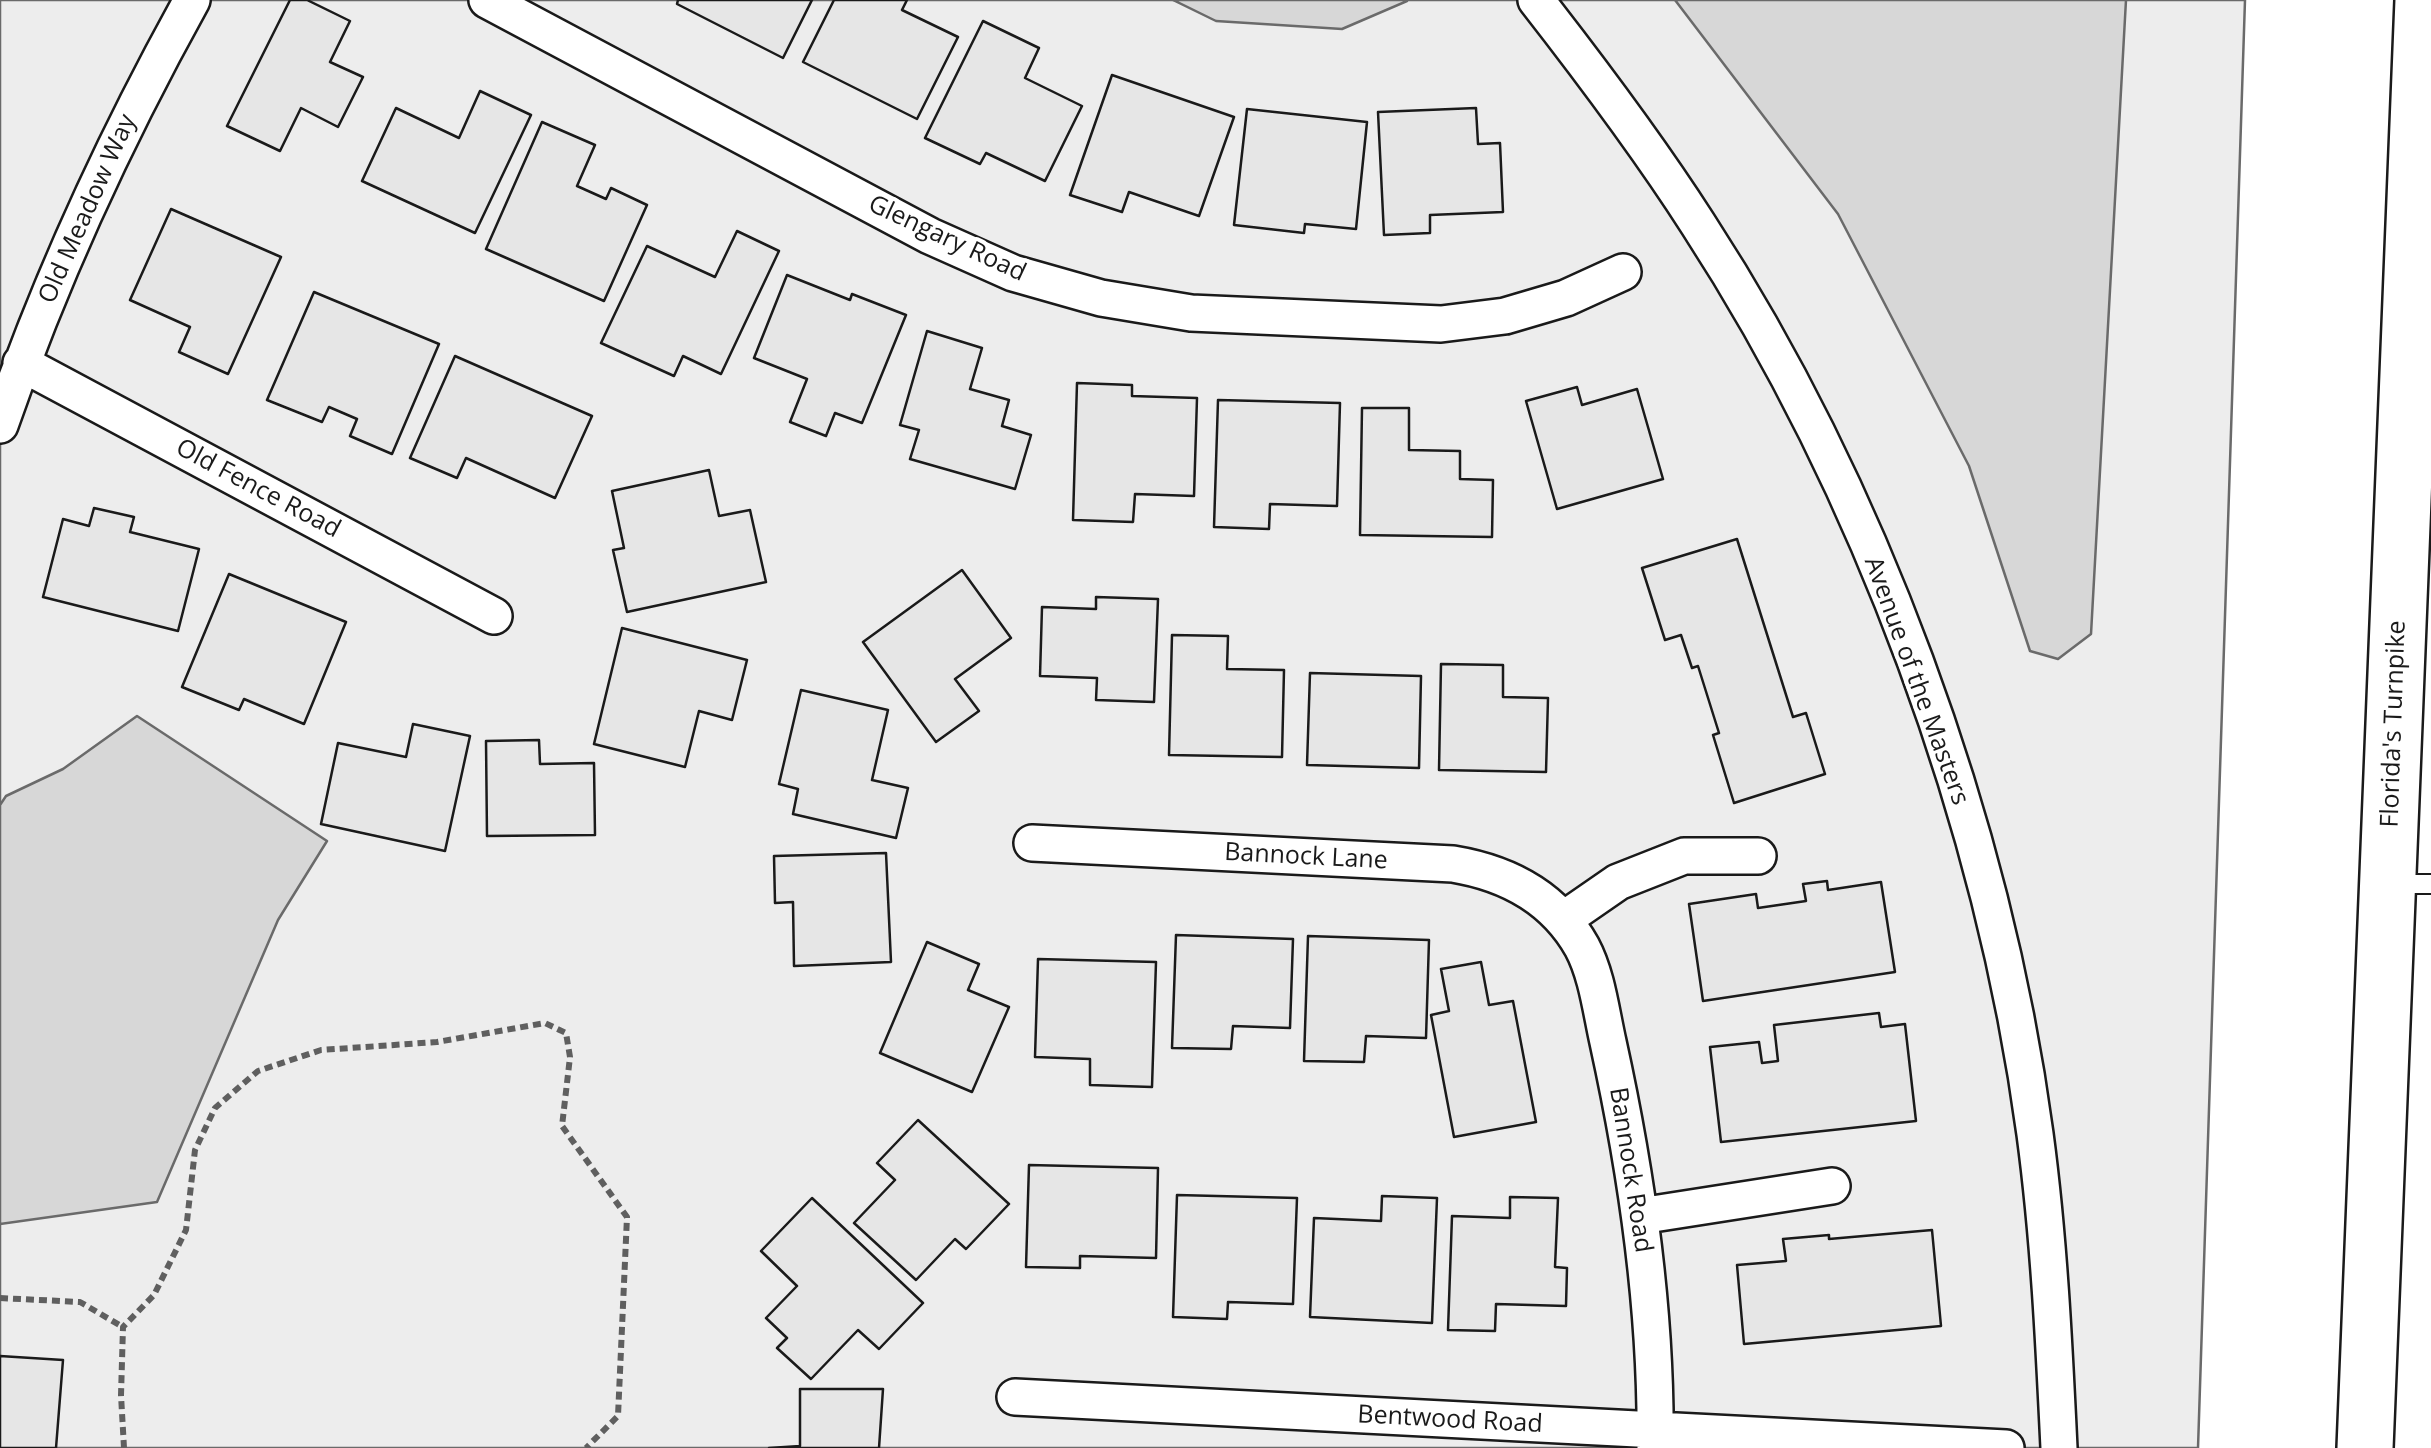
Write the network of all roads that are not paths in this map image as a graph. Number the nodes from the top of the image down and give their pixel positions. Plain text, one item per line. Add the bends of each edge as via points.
1 (192, 0) edge
2 (487, 0) edge
3 (1536, 0) edge
4 (2423, 0) edge
5 (1624, 272) dead end
6 (21, 363) junction
7 (0, 425) edge
8 (494, 616) dead end
9 (1032, 843) dead end
10 (1758, 856) dead end
11 (2409, 884) edge
12 (1563, 920) junction
13 (1832, 1186) dead end
14 (1640, 1216) junction
15 (1015, 1398) dead end
16 (1655, 1439) edge
17 (2006, 1448) edge
18 (2059, 1448) edge
19 (2365, 1448) edge

1 - 6 street, Old Meadow Way via 76,226
2 - 5 street, Glengary Road via 930,236 1013,273 1101,298 1190,312 1442,324 1520,312
3 - 18 street, Avenue of the Masters via 1700,227 1784,371 1912,654 1958,792 2008,986 2048,1256
4 - 11 highway, Florida's Turnpike
6 - 7 street, Old Meadow Way
6 - 8 street, Old Fence Road
9 - 12 street, Bannock Lane via 1453,864 1508,878
10 - 12 street via 1684,856 1618,882
11 - 19 highway, Florida's Turnpike
12 - 14 street, Bannock Road via 1592,974
13 - 14 street
14 - 16 street, Bannock Road
15 - 16 street, Bentwood Road
16 - 17 street, Bentwood Road

